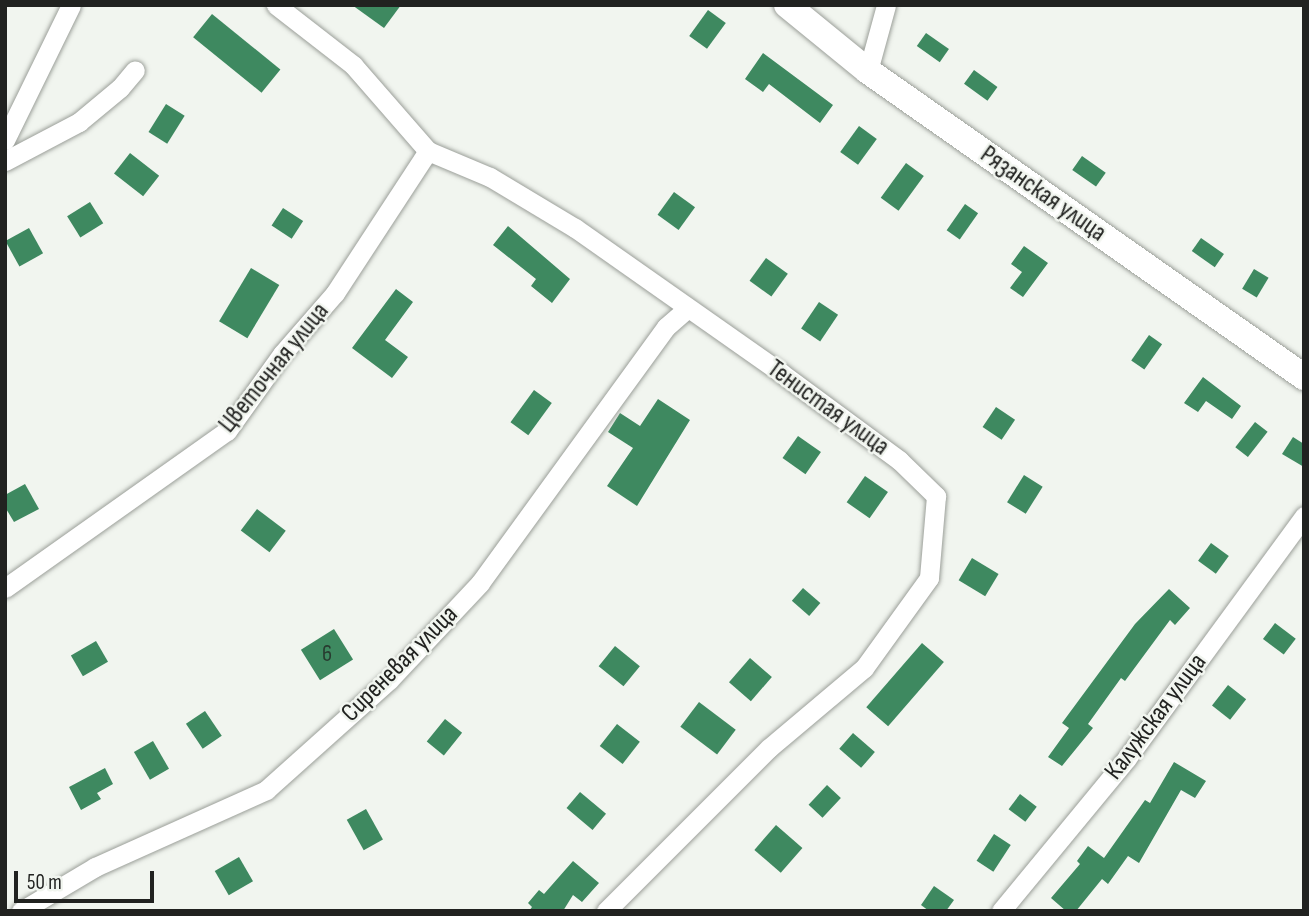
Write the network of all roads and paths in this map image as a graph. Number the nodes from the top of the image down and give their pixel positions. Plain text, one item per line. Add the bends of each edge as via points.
1 (71, 5) edge
2 (276, 5) edge
3 (787, 5) edge
4 (886, 5) edge
5 (135, 70) dead end
6 (868, 71) junction
7 (5, 141) edge
8 (428, 151) junction
9 (5, 161) edge
10 (687, 309) junction
11 (1304, 377) edge
12 (1304, 516) edge
13 (5, 588) edge
14 (21, 911) edge
15 (606, 911) edge
16 (1001, 911) edge

1 - 7 street
2 - 8 street, Тенистая улица via 353,65
3 - 6 main road, Рязанская улица
4 - 6 street
5 - 9 street via 79,122
6 - 11 main road, Рязанская улица
8 - 10 street, Тенистая улица via 490,177 575,228
8 - 13 street, Цветочная улица via 335,293 282,354 227,431
10 - 14 street, Сиреневая улица via 666,327 480,583 379,689 266,790 95,867
10 - 15 street, Тенистая улица via 899,460 936,496 929,578 864,668 769,748
12 - 16 street, Калужская улица via 1127,758

